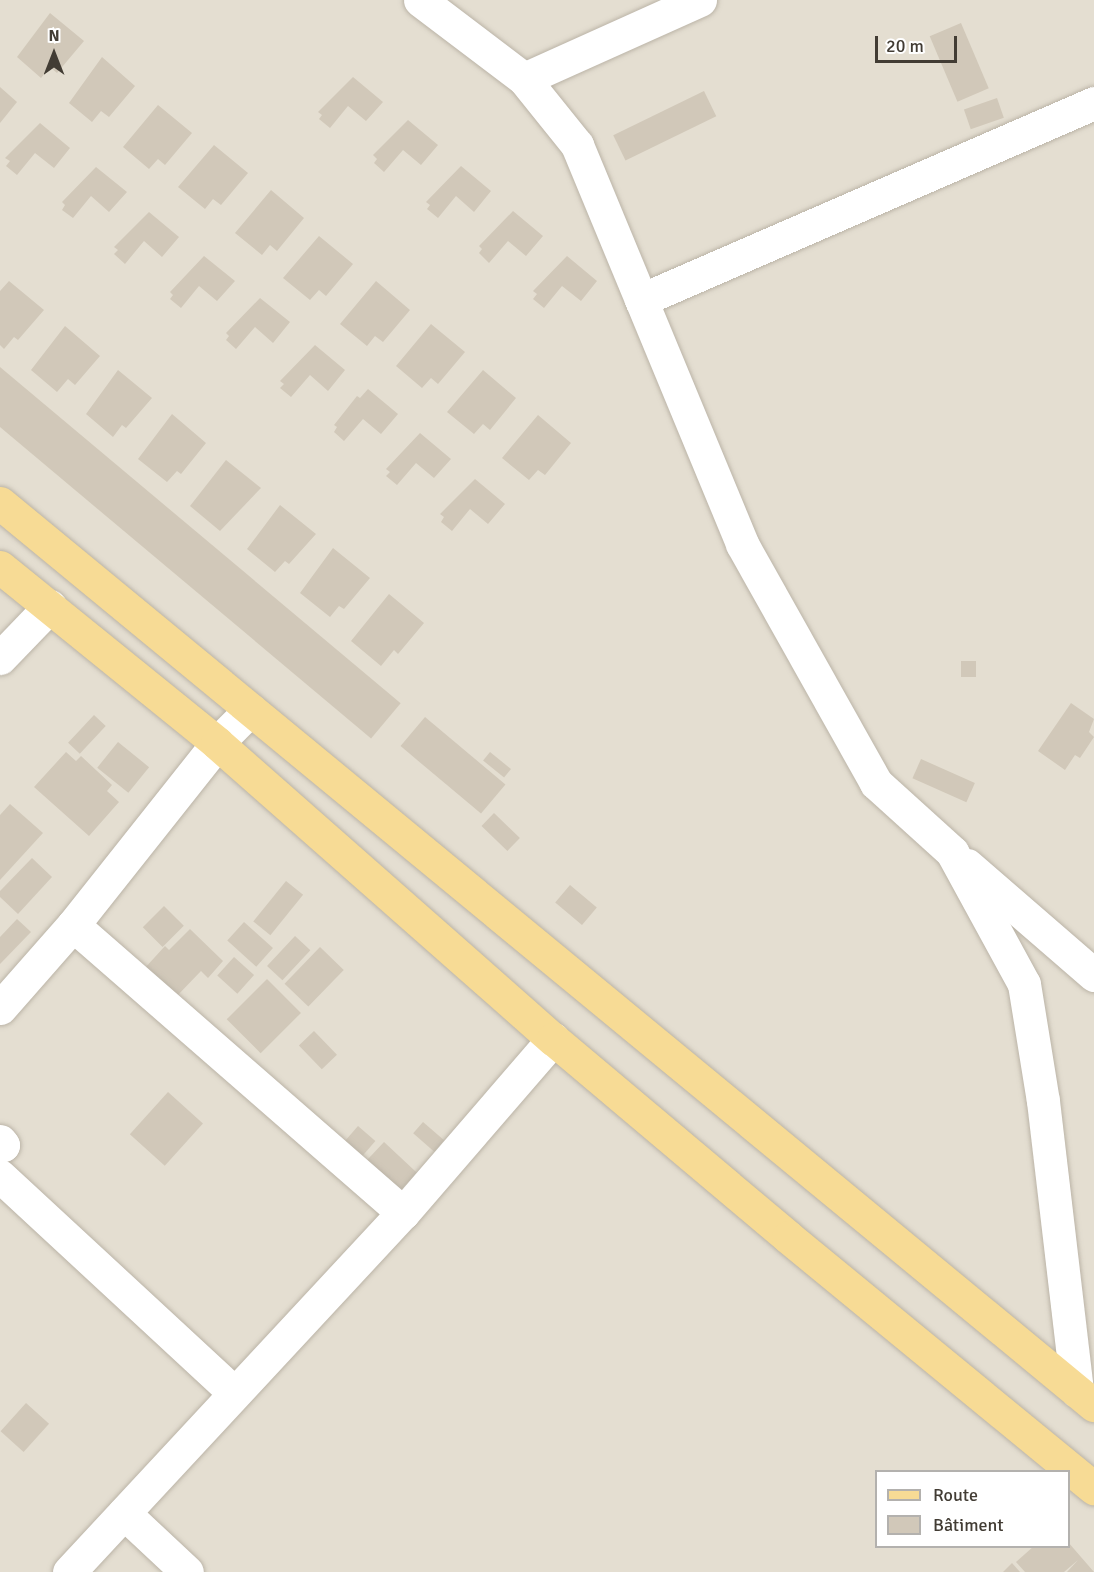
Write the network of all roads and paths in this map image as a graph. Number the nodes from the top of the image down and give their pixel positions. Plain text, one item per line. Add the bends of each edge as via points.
1 (420, 0) edge
2 (700, 0) edge
3 (524, 79) junction
4 (1094, 103) edge
5 (640, 300) junction
6 (0, 503) edge
7 (0, 567) edge
8 (50, 606) junction
9 (0, 658) edge
10 (250, 710) junction
11 (218, 743) junction
12 (952, 852) junction
13 (73, 925) junction
14 (1094, 975) edge
15 (0, 1008) edge
16 (553, 1039) junction
17 (0, 1176) edge
18 (403, 1213) junction
19 (234, 1393) junction
20 (1085, 1398) edge
21 (1094, 1488) edge
22 (124, 1513) junction
23 (69, 1572) edge
24 (187, 1572) edge

1 - 3 street
2 - 3 street
3 - 5 street via 577,145
4 - 5 street
5 - 12 street via 742,544 813,673 876,783
6 - 10 main road
7 - 8 main road
8 - 9 street
8 - 11 main road
10 - 11 street
10 - 20 main road
11 - 13 street
11 - 16 main road
12 - 14 street
12 - 20 street via 1024,984
13 - 15 street
13 - 18 street
16 - 18 street
16 - 21 main road
17 - 19 street
18 - 19 street
19 - 22 street
22 - 23 street
22 - 24 street

